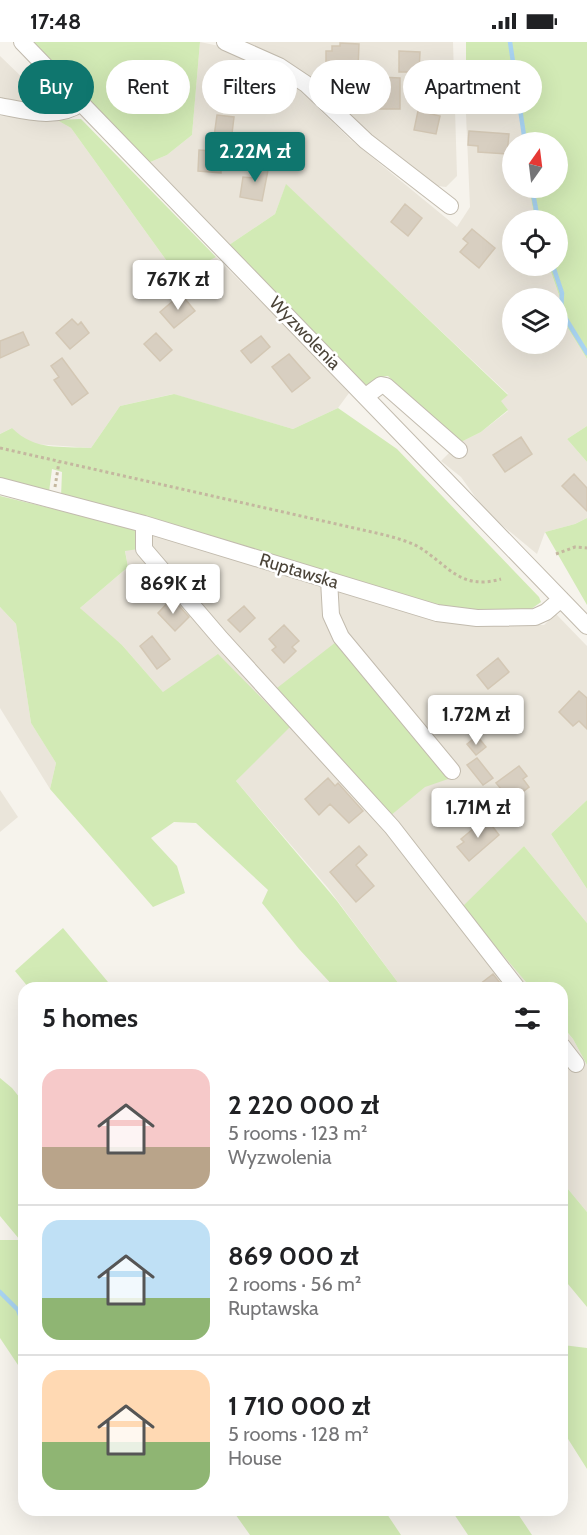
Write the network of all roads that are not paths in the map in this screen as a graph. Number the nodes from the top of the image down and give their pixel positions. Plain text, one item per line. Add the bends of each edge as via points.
1 (22, 42) edge
2 (225, 42) edge
3 (39, 60) edge
4 (0, 106) edge
5 (18, 108) edge
6 (92, 114) edge
7 (450, 206) dead end
8 (366, 396) junction
9 (459, 450) dead end
10 (0, 486) edge
11 (144, 524) junction
12 (329, 580) junction
13 (561, 599) junction
14 (587, 626) edge
15 (452, 771) dead end
16 (512, 982) edge
17 (568, 1054) edge
18 (576, 1064) dead end

1 - 3 street, Wyzwolenia
2 - 7 street via 279,66 306,84 366,141
4 - 5 street
6 - 8 street, Wyzwolenia
8 - 9 street via 381,385 386,386
8 - 13 street, Wyzwolenia
10 - 11 street, Ruptawska
11 - 12 street, Ruptawska
11 - 16 street via 144,549 220,639 392,827
12 - 13 street, Ruptawska via 437,614 468,618 536,617
12 - 15 street via 331,615 340,637
13 - 14 street, Wyzwolenia
17 - 18 street

